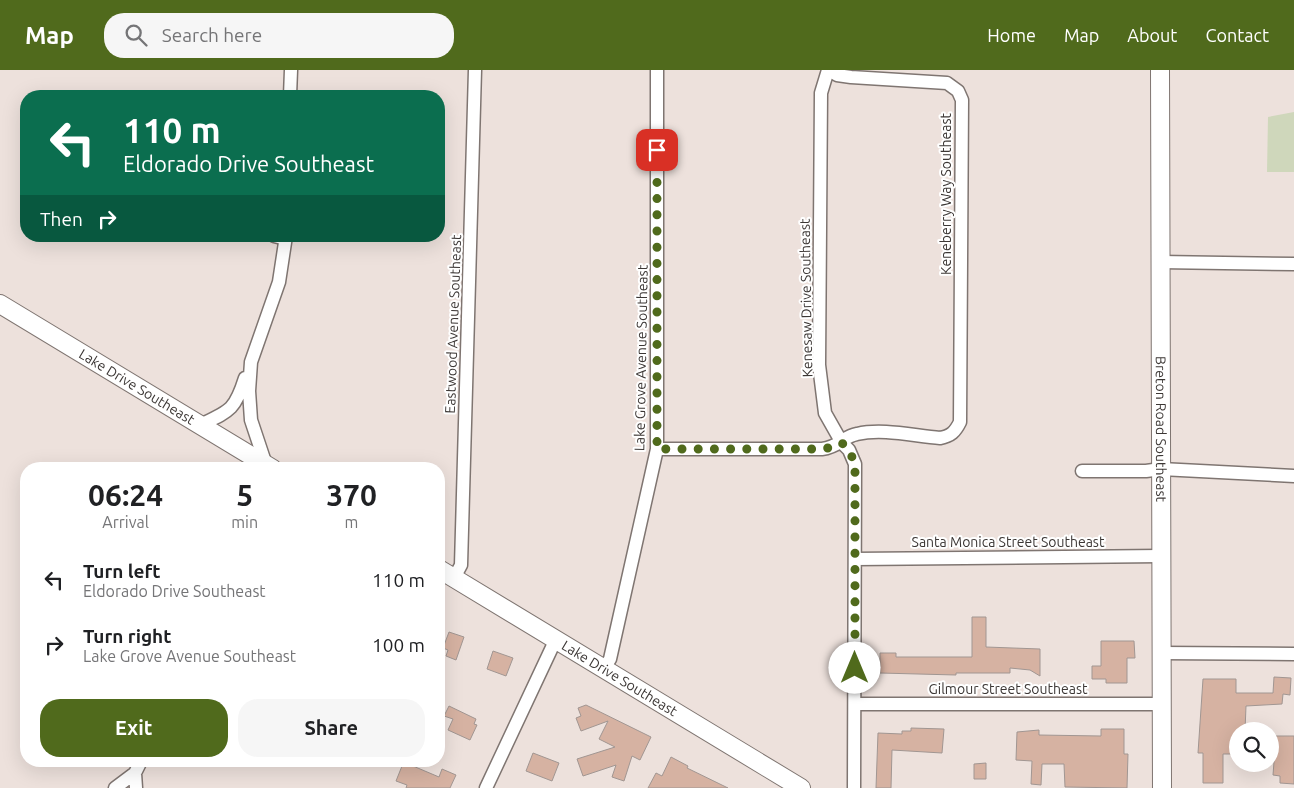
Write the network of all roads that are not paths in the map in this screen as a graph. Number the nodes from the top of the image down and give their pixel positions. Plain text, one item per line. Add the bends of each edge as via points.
1 (291, 70) edge
2 (475, 70) edge
3 (657, 70) edge
4 (828, 70) edge
5 (1160, 70) edge
6 (290, 90) edge
7 (282, 242) edge
8 (1160, 262) junction
9 (1294, 264) edge
10 (0, 304) edge
11 (251, 362) junction
12 (200, 425) junction
13 (842, 443) junction
14 (657, 449) junction
15 (261, 462) edge
16 (267, 462) edge
17 (1160, 469) junction
18 (1082, 471) dead end
19 (1294, 476) edge
20 (1161, 556) junction
21 (855, 558) junction
22 (446, 573) edge
23 (555, 641) junction
24 (1161, 653) junction
25 (1294, 654) edge
26 (604, 669) junction
27 (855, 704) junction
28 (1162, 704) junction
29 (138, 767) edge
30 (115, 788) edge
31 (136, 788) edge
32 (486, 788) edge
33 (801, 788) edge
34 (854, 788) edge
35 (1162, 788) edge

1 - 6 street
2 - 22 street, Eastwood Avenue Southeast via 461,565
3 - 14 street, Lake Grove Avenue Southeast
4 - 13 street, Kenesaw Drive Southeast via 821,93 819,365 826,413
4 - 13 street, Keneberry Way Southeast via 852,77 947,83 958,90 962,100 960,422 950,436 940,438 863,433 855,434
5 - 8 main road, Breton Road Southeast
7 - 11 street via 279,282
8 - 9 street
8 - 17 main road, Breton Road Southeast
10 - 12 main road, Lake Drive Southeast
11 - 12 street via 237,403
11 - 16 street via 248,391 251,420
12 - 15 main road, Lake Drive Southeast
13 - 14 street via 822,449
13 - 21 street, Kenesaw Drive Southeast via 855,464
14 - 26 street, Lake Grove Avenue Southeast via 610,658
17 - 18 street via 1146,472
17 - 19 street
17 - 20 main road, Breton Road Southeast
20 - 21 street, Santa Monica Street Southeast
20 - 24 main road, Breton Road Southeast
21 - 27 street, Kenesaw Drive Southeast
22 - 23 main road, Lake Drive Southeast
23 - 26 main road, Lake Drive Southeast
23 - 32 street
24 - 25 street
24 - 28 main road, Breton Road Southeast
26 - 33 main road, Lake Drive Southeast
27 - 28 street, Gilmour Street Southeast
27 - 34 street, Kenesaw Drive Southeast
28 - 35 main road, Breton Road Southeast
29 - 30 street
29 - 31 street

